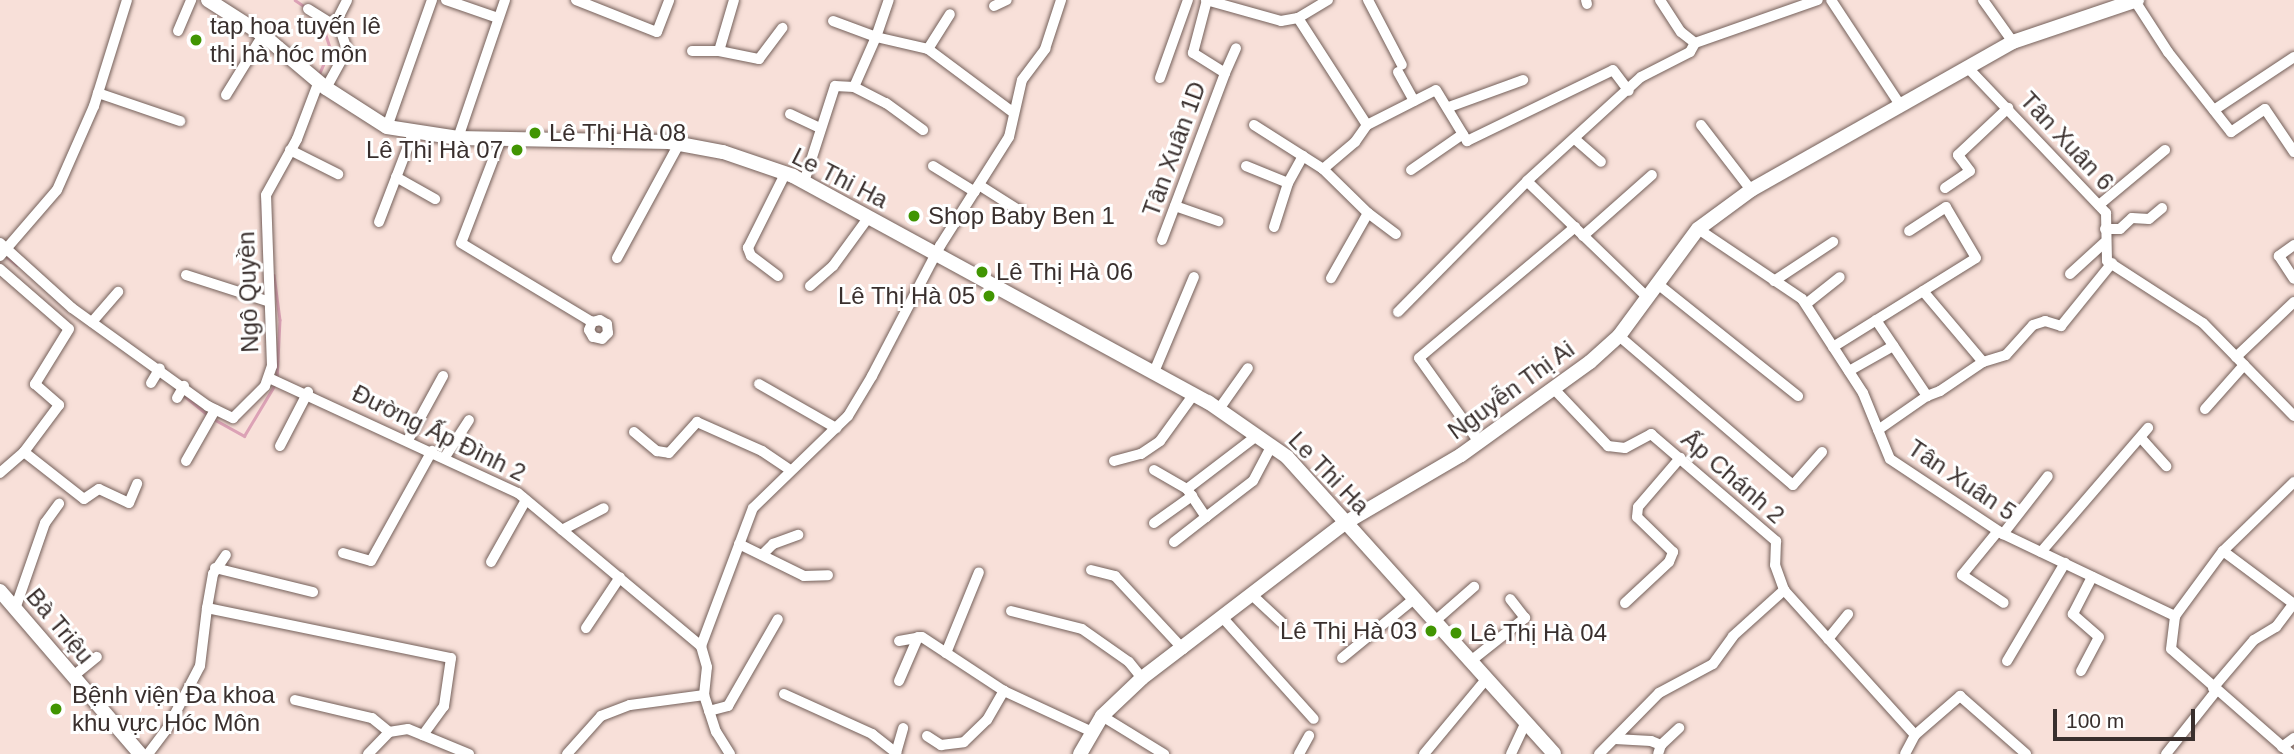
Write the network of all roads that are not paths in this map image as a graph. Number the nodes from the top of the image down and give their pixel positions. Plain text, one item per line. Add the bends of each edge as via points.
1 (127, 0) edge
2 (191, 0) edge
3 (208, 0) edge
4 (348, 0) edge
5 (432, 0) edge
6 (446, 0) edge
7 (505, 0) edge
8 (576, 0) edge
9 (669, 0) edge
10 (734, 0) edge
11 (889, 0) edge
12 (1007, 0) edge
13 (1061, 0) edge
14 (1188, 0) edge
15 (1328, 0) edge
16 (1368, 0) edge
17 (1660, 0) edge
18 (1818, 0) edge
19 (1831, 0) edge
20 (1983, 0) edge
21 (1211, 1) edge
22 (2130, 1) edge
23 (994, 6) dead end
24 (308, 9) dead end
25 (950, 14) dead end
26 (498, 18) junction
27 (1298, 18) junction
28 (337, 20) junction
29 (833, 21) dead end
30 (782, 28) dead end
31 (178, 32) dead end
32 (263, 36) junction
33 (876, 37) junction
34 (2012, 42) junction
35 (1695, 43) junction
36 (1236, 48) dead end
37 (928, 49) junction
38 (691, 51) dead end
39 (719, 51) junction
40 (2294, 57) edge
41 (1969, 69) junction
42 (1225, 73) junction
43 (1160, 78) dead end
44 (1523, 80) dead end
45 (323, 84) junction
46 (854, 87) junction
47 (1629, 91) junction
48 (98, 93) junction
49 (226, 95) dead end
50 (1414, 101) junction
51 (1901, 106) junction
52 (1449, 107) junction
53 (2008, 108) junction
54 (2214, 110) junction
55 (1014, 113) junction
56 (790, 114) dead end
57 (180, 121) dead end
58 (1254, 125) dead end
59 (1367, 125) junction
60 (1701, 125) dead end
61 (387, 127) junction
62 (820, 128) junction
63 (923, 130) dead end
64 (414, 131) junction
65 (1463, 134) junction
66 (458, 138) junction
67 (501, 139) junction
68 (1576, 140) junction
69 (678, 144) junction
70 (2165, 149) dead end
71 (294, 152) junction
72 (2294, 152) edge
73 (1303, 156) junction
74 (1601, 162) dead end
75 (933, 166) dead end
76 (1246, 166) dead end
77 (1323, 169) junction
78 (1411, 170) dead end
79 (338, 174) dead end
80 (786, 174) junction
81 (1652, 175) dead end
82 (396, 177) junction
83 (1527, 181) junction
84 (804, 182) junction
85 (1288, 183) junction
86 (977, 188) junction
87 (1945, 188) dead end
88 (1751, 190) junction
89 (435, 199) dead end
90 (2099, 205) junction
91 (1175, 206) junction
92 (2162, 208) dead end
93 (1020, 211) dead end
94 (1368, 213) junction
95 (868, 218) junction
96 (1218, 221) dead end
97 (379, 222) dead end
98 (1273, 227) dead end
99 (1575, 227) junction
100 (1698, 229) junction
101 (2105, 229) junction
102 (1909, 230) dead end
103 (1396, 234) dead end
104 (1583, 236) junction
105 (1162, 240) dead end
106 (1833, 242) dead end
107 (2104, 243) junction
108 (2294, 245) edge
109 (2, 249) edge
110 (935, 255) junction
111 (617, 258) dead end
112 (2112, 263) junction
113 (0, 269) edge
114 (2070, 274) dead end
115 (186, 275) dead end
116 (779, 276) dead end
117 (1194, 277) dead end
118 (1331, 278) dead end
119 (1840, 278) dead end
120 (2294, 279) edge
121 (1774, 281) junction
122 (1659, 285) junction
123 (810, 286) dead end
124 (1923, 290) junction
125 (118, 292) dead end
126 (1648, 298) junction
127 (267, 301) junction
128 (2294, 302) edge
129 (1805, 304) junction
130 (1398, 312) dead end
131 (1876, 320) junction
132 (92, 322) junction
133 (592, 322) dead end
134 (1619, 336) junction
135 (1893, 345) junction
136 (1833, 347) junction
137 (2240, 361) junction
138 (1983, 362) junction
139 (1248, 368) dead end
140 (1849, 371) junction
141 (1154, 372) junction
142 (443, 376) dead end
143 (274, 380) junction
144 (759, 384) dead end
145 (184, 387) junction
146 (1554, 388) junction
147 (308, 393) junction
148 (1194, 394) junction
149 (1798, 396) dead end
150 (1927, 396) junction
151 (177, 398) dead end
152 (1219, 409) junction
153 (2204, 410) dead end
154 (211, 415) junction
155 (2294, 416) edge
156 (469, 420) dead end
157 (836, 428) junction
158 (1878, 430) junction
159 (634, 432) dead end
160 (1258, 435) junction
161 (408, 440) junction
162 (1479, 442) junction
163 (1272, 445) junction
164 (280, 446) dead end
165 (432, 451) junction
166 (24, 452) junction
167 (1822, 452) dead end
168 (445, 457) junction
169 (1680, 458) junction
170 (186, 461) dead end
171 (1114, 461) dead end
172 (2166, 466) dead end
173 (789, 469) junction
174 (1154, 470) dead end
175 (0, 473) edge
176 (2049, 476) dead end
177 (2294, 482) edge
178 (137, 484) dead end
179 (1190, 493) junction
180 (526, 500) junction
181 (59, 504) dead end
182 (604, 508) dead end
183 (1206, 517) junction
184 (1154, 523) dead end
185 (1345, 523) junction
186 (562, 530) junction
187 (2001, 533) junction
188 (798, 535) dead end
189 (1174, 542) dead end
190 (739, 544) junction
191 (2223, 551) junction
192 (2041, 552) junction
193 (343, 553) dead end
194 (226, 555) dead end
195 (762, 555) junction
196 (491, 562) dead end
197 (2065, 564) junction
198 (215, 569) junction
199 (1091, 570) dead end
200 (979, 572) dead end
201 (828, 575) dead end
202 (620, 577) junction
203 (2092, 577) junction
204 (1474, 587) dead end
205 (1784, 590) junction
206 (0, 591) edge
207 (313, 592) dead end
208 (1252, 595) junction
209 (1415, 597) junction
210 (1510, 599) dead end
211 (1625, 603) dead end
212 (2004, 603) dead end
213 (2294, 603) edge
214 (207, 608) junction
215 (15, 609) junction
216 (1011, 611) dead end
217 (1848, 614) dead end
218 (2175, 616) junction
219 (1222, 617) junction
220 (778, 619) dead end
221 (1435, 621) junction
222 (1280, 622) dead end
223 (586, 628) dead end
224 (918, 637) junction
225 (1828, 639) junction
226 (899, 641) dead end
227 (701, 646) junction
228 (1183, 649) junction
229 (946, 653) junction
230 (97, 657) dead end
231 (1342, 658) dead end
232 (1472, 660) junction
233 (2007, 661) dead end
234 (2081, 671) dead end
235 (72, 677) junction
236 (1142, 678) junction
237 (1487, 678) junction
238 (899, 681) dead end
239 (2214, 690) junction
240 (1004, 691) junction
241 (785, 694) dead end
242 (704, 695) junction
243 (295, 700) dead end
244 (709, 711) junction
245 (1102, 716) junction
246 (1314, 719) dead end
247 (1527, 722) junction
248 (903, 728) dead end
249 (1679, 728) dead end
250 (1090, 731) junction
251 (389, 732) junction
252 (423, 735) junction
253 (927, 736) dead end
254 (1309, 736) dead end
255 (1915, 736) junction
256 (2294, 738) edge
257 (1615, 739) junction
258 (440, 742) junction
259 (1660, 750) edge
260 (2286, 750) edge
261 (140, 754) edge
262 (148, 754) edge
263 (368, 754) edge
264 (434, 754) edge
265 (469, 754) edge
266 (567, 754) edge
267 (730, 754) edge
268 (897, 754) edge
269 (1080, 754) edge
270 (1164, 754) edge
271 (1299, 754) edge
272 (1424, 754) edge
273 (1511, 754) edge
274 (1554, 754) edge
275 (1599, 754) edge
276 (1905, 754) edge
277 (2026, 754) edge
278 (2166, 754) edge

1 - 48 street
2 - 31 street
3 - 32 street, Le Thi Ha
4 - 28 street
5 - 61 street
6 - 26 street
7 - 26 street
8 - 9 street via 657,32
10 - 39 street
11 - 33 street
12 - 23 street
13 - 55 street via 1045,49 1022,80
14 - 43 street
15 - 27 street
16 - 50 street
17 - 35 street via 1681,32
18 - 35 street
19 - 51 street
20 - 34 street
21 - 27 street via 1281,21
21 - 42 street, Tân Xuân 1D via 1193,53
22 - 34 street, Nguyễn Thị Ai
22 - 54 street
24 - 28 street via 330,23
25 - 37 street
26 - 66 street
27 - 59 street
28 - 45 street, Ngô Quyền via 347,50
29 - 33 street
30 - 39 street via 759,59
32 - 45 street, Le Thi Ha
32 - 49 street
33 - 37 street
33 - 46 street
34 - 41 street, Nguyễn Thị Ai
35 - 47 street via 1690,52 1641,77
36 - 42 street, Tân Xuân 1D
37 - 55 street
38 - 39 street
40 - 54 street
41 - 51 street, Nguyễn Thị Ai
41 - 53 street, Tân Xuân 6
42 - 91 street, Tân Xuân 1D
44 - 52 street
45 - 61 street, Le Thi Ha
45 - 71 street, Ngô Quyền
46 - 62 street via 840,83 831,89
46 - 63 street
47 - 65 street via 1613,70 1467,141
47 - 68 street
48 - 57 street
48 - 109 street via 57,190
50 - 52 street via 1436,90
50 - 59 street
51 - 88 street, Nguyễn Thị Ai
52 - 65 street
53 - 87 street via 1958,155 1970,171
53 - 90 street, Tân Xuân 6
54 - 72 street via 2231,132 2265,109
55 - 86 street via 1009,137
56 - 62 street
58 - 73 street
59 - 77 street via 1355,142
60 - 88 street
61 - 64 street, Le Thi Ha
62 - 84 street
64 - 66 street, Le Thi Ha
64 - 82 street
65 - 78 street
66 - 67 street, Le Thi Ha
67 - 69 street, Le Thi Ha
67 - 133 street via 461,243
68 - 74 street
68 - 83 street
69 - 80 street, Le Thi Ha via 723,152
69 - 111 street
70 - 90 street
71 - 79 street
71 - 127 street, Ngô Quyền via 266,195
73 - 77 street
73 - 85 street
75 - 86 street
76 - 85 street
77 - 94 street
80 - 84 street, Le Thi Ha
80 - 116 street via 748,248 751,256
81 - 104 street
82 - 89 street
82 - 97 street
83 - 99 street
83 - 130 street
84 - 95 street, Le Thi Ha
85 - 98 street
86 - 93 street
86 - 110 street
88 - 100 street, Nguyễn Thị Ai
90 - 101 street, Tân Xuân 6 via 2106,213
91 - 96 street
91 - 105 street, Tân Xuân 1D
92 - 101 street via 2149,219 2132,218 2120,229
94 - 103 street
94 - 118 street
95 - 110 street, Le Thi Ha
95 - 123 street via 833,266
99 - 104 street
99 - 162 street via 1419,358
100 - 121 street, Tân Xuân 5
100 - 122 street, Nguyễn Thị Ai
101 - 107 street, Tân Xuân 6
102 - 124 street via 1946,206 1976,258
104 - 126 street
106 - 121 street
107 - 112 street, Tân Xuân 6
107 - 114 street
108 - 120 street via 2279,256
109 - 132 street
110 - 141 street, Le Thi Ha
110 - 157 street via 872,376
112 - 137 street via 2203,323
112 - 138 street via 2061,326 2045,321 2033,325 2007,355
113 - 166 street via 69,330 35,384 59,405
115 - 127 street
117 - 141 street
119 - 129 street
121 - 129 street, Tân Xuân 5
122 - 126 street, Nguyễn Thị Ai
122 - 149 street
124 - 131 street
124 - 138 street
125 - 132 street
126 - 134 street, Nguyễn Thị Ai
127 - 143 street, Ngô Quyền
128 - 137 street
129 - 136 street, Tân Xuân 5
131 - 135 street
131 - 136 street
132 - 145 street via 156,375
134 - 146 street, Nguyễn Thị Ai
134 - 167 street via 1793,485
135 - 140 street
135 - 150 street
136 - 140 street, Tân Xuân 5
137 - 153 street
137 - 155 street
138 - 150 street
139 - 152 street
140 - 158 street, Tân Xuân 5
141 - 148 street, Le Thi Ha
142 - 161 street
143 - 147 street, Đường Ấp Đình 2
143 - 154 street, Ngô Quyền via 233,418
144 - 157 street
145 - 151 street
145 - 154 street
146 - 162 street, Nguyễn Thị Ai
146 - 169 street, Ấp Chánh 2 via 1608,446 1625,448 1651,434
147 - 161 street, Đường Ấp Đình 2
147 - 164 street
148 - 152 street, Le Thi Ha
148 - 171 street via 1160,442 1142,454
150 - 158 street
152 - 160 street, Le Thi Ha
154 - 170 street
156 - 168 street
157 - 173 street
158 - 187 street, Tân Xuân 5 via 1891,459
159 - 173 street via 657,451 669,453 697,422 762,451
160 - 163 street, Le Thi Ha
160 - 179 street
161 - 165 street, Đường Ấp Đình 2
162 - 185 street, Nguyễn Thị Ai
163 - 183 street via 1253,481
163 - 185 street, Le Thi Ha
165 - 168 street, Đường Ấp Đình 2
165 - 193 street via 371,561
166 - 175 street
166 - 178 street via 84,499 99,489 129,503
168 - 180 street, Đường Ấp Đình 2
169 - 205 street, Ấp Chánh 2 via 1776,541 1775,565
169 - 211 street via 1638,508 1637,517 1673,552
172 - 192 street via 2145,433
173 - 190 street via 753,508
174 - 179 street
176 - 187 street
177 - 191 street
179 - 183 street
179 - 184 street
180 - 186 street, Đường Ấp Đình 2
180 - 196 street
181 - 215 street via 45,523
182 - 186 street
183 - 189 street
185 - 208 street, Nguyễn Thị Ai
185 - 209 street, Le Thi Ha
186 - 202 street, Đường Ấp Đình 2
187 - 192 street, Tân Xuân 5
187 - 212 street via 1962,576
188 - 195 street via 773,544
190 - 195 street
190 - 227 street
191 - 213 street
191 - 218 street
192 - 197 street, Tân Xuân 5
194 - 198 street
195 - 201 street via 804,576
197 - 203 street, Tân Xuân 5
197 - 233 street
198 - 207 street
198 - 214 street
199 - 228 street via 1115,576
200 - 229 street
202 - 223 street
202 - 227 street, Đường Ấp Đình 2
203 - 218 street, Tân Xuân 5
203 - 234 street via 2073,614 2099,637
204 - 221 street
205 - 225 street, Ấp Chánh 2
205 - 257 street via 1733,636 1713,664 1659,693
206 - 215 street, Bà Triệu
208 - 219 street, Nguyễn Thị Ai
208 - 222 street
209 - 221 street, Le Thi Ha
209 - 231 street
210 - 232 street via 1525,618
213 - 239 street via 2276,627 2254,640
214 - 252 street via 451,658 444,706
214 - 262 street via 200,666 167,729
215 - 235 street, Bà Triệu
216 - 236 street via 1082,629 1129,662
217 - 225 street
218 - 239 street via 2171,649
219 - 228 street, Nguyễn Thị Ai
219 - 246 street
220 - 244 street via 728,706
221 - 232 street, Le Thi Ha
224 - 226 street
224 - 229 street
224 - 238 street
225 - 255 street, Ấp Chánh 2
227 - 242 street via 707,667
228 - 236 street, Nguyễn Thị Ai
229 - 240 street
230 - 235 street
232 - 237 street, Le Thi Ha
235 - 261 street, Bà Triệu
236 - 245 street, Nguyễn Thị Ai
237 - 247 street, Le Thi Ha
237 - 272 street
239 - 260 street
239 - 278 street
240 - 250 street
240 - 253 street via 987,720 964,742 941,746
241 - 268 street via 872,734
242 - 244 street
242 - 266 street via 630,705 601,716
243 - 251 street via 372,718
244 - 267 street
245 - 250 street, Nguyễn Thị Ai
245 - 270 street
247 - 273 street
247 - 274 street, Le Thi Ha
248 - 268 street
249 - 259 street
250 - 269 street, Nguyễn Thị Ai
251 - 252 street via 408,729
251 - 263 street
252 - 258 street
254 - 271 street
255 - 276 street
255 - 277 street via 1960,695
256 - 260 street
257 - 259 street
257 - 275 street
258 - 264 street
258 - 265 street

